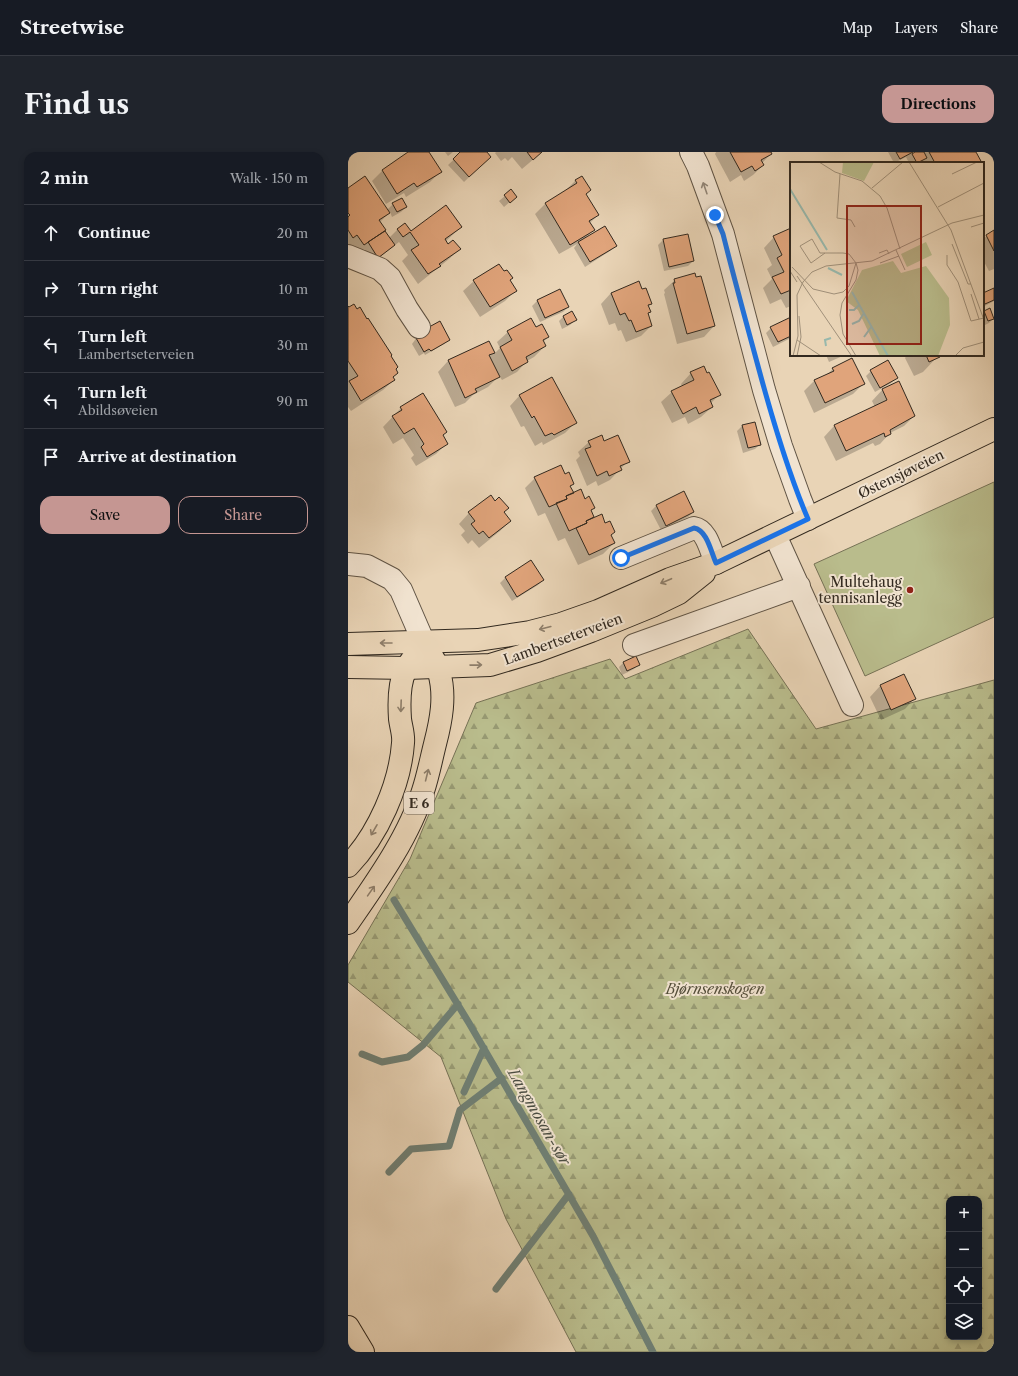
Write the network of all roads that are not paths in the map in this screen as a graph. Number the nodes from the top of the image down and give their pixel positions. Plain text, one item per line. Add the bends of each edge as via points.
1 (691, 152) edge
2 (348, 256) edge
3 (419, 327) dead end
4 (994, 429) edge
5 (808, 519) junction
6 (776, 535) junction
7 (621, 558) dead end
8 (716, 563) junction
9 (348, 564) edge
10 (799, 586) junction
11 (424, 643) junction
12 (348, 644) edge
13 (634, 645) dead end
14 (437, 666) junction
15 (348, 667) edge
16 (407, 668) junction
17 (852, 705) dead end
18 (348, 866) edge
19 (348, 923) edge
20 (348, 1327) edge
21 (363, 1352) edge

5 -> 1 street via 764,390 723,234
2 - 3 street via 380,269 390,278
4 - 5 main road, Østensjøveien
5 - 6 main road, Lambertseterveien
6 - 8 main road, Lambertseterveien
6 - 10 street
7 - 8 street via 694,528 701,531 705,537
8 -> 11 main road, Lambertseterveien via 561,624 478,640
14 -> 8 main road, Lambertseterveien via 490,665 591,632 679,593
9 - 11 street via 367,566 392,579 401,590
10 - 13 street
10 - 17 street
11 -> 12 main road, Lambertseterveien
11 - 14 main road, E 6
11 - 16 main road, E 6
14 - 16 main road, Lambertseterveien
19 -> 14 main road, E 6 via 386,867 409,825 423,792 441,715 440,672
15 - 16 main road, Lambertseterveien
16 -> 18 main road, E 6 via 401,685 400,717 403,740 399,775 374,830
20 - 21 main road

